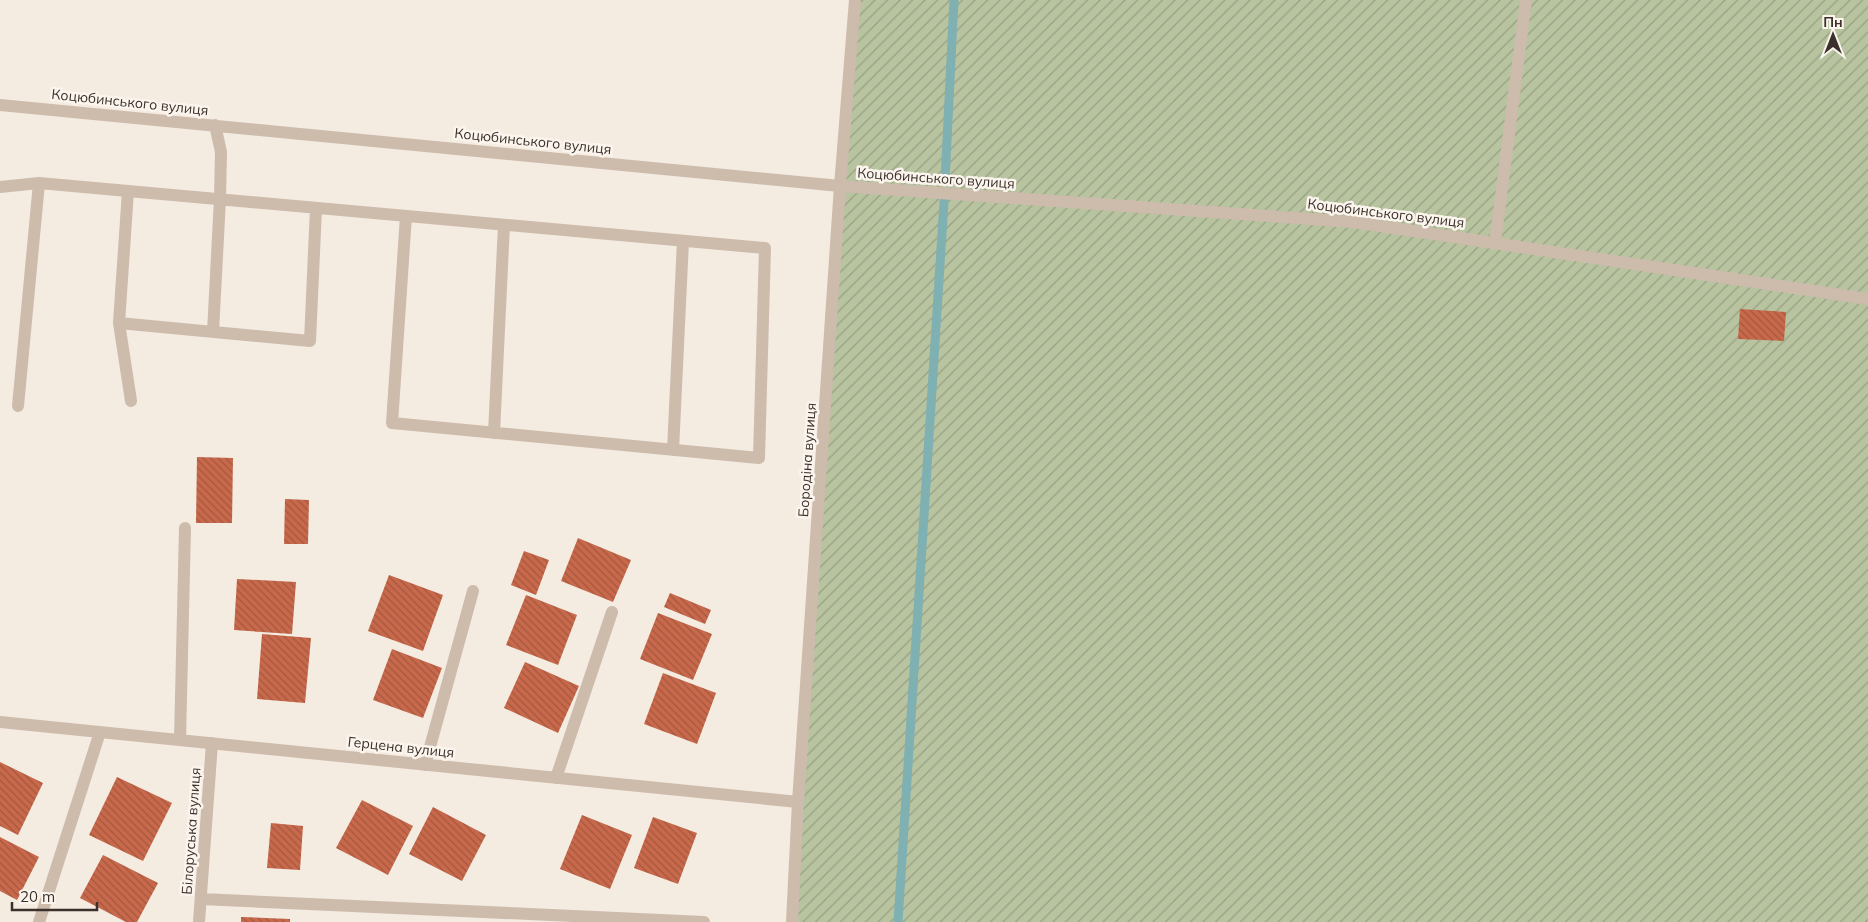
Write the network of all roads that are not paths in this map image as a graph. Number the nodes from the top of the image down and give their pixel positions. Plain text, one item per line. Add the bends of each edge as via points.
1 (855, 0) edge
2 (1526, 0) edge
3 (0, 104) edge
4 (215, 125) junction
5 (39, 183) junction
6 (840, 186) junction
7 (0, 187) edge
8 (128, 190) junction
9 (220, 199) junction
10 (316, 208) junction
11 (406, 216) junction
12 (504, 225) junction
13 (683, 241) junction
14 (1495, 242) junction
15 (1868, 298) edge
16 (119, 323) junction
17 (213, 332) junction
18 (131, 401) dead end
19 (18, 406) dead end
20 (494, 432) junction
21 (673, 450) junction
22 (185, 528) dead end
23 (473, 591) dead end
24 (612, 612) dead end
25 (0, 722) edge
26 (100, 732) junction
27 (180, 740) junction
28 (212, 743) junction
29 (425, 765) junction
30 (556, 778) junction
31 (798, 802) junction
32 (201, 900) junction
33 (39, 922) edge
34 (199, 922) edge
35 (704, 922) edge
36 (792, 922) edge

1 - 6 street, Бородіна вулиця
2 - 14 street
3 - 4 street, Коцюбинського вулиця
4 - 6 street, Коцюбинського вулиця
4 - 9 street via 221,152
5 - 7 street
5 - 8 street
5 - 19 street
6 - 14 street, Коцюбинського вулиця via 1353,222
6 - 31 street, Бородіна вулиця
8 - 9 street
8 - 16 street
9 - 10 street
9 - 17 street
10 - 11 street
10 - 17 street via 310,341
11 - 12 street
11 - 20 street via 392,423
12 - 13 street
12 - 20 street
13 - 21 street
13 - 21 street via 766,248 759,458
14 - 15 street, Коцюбинського вулиця
16 - 17 street
16 - 18 street
20 - 21 street
22 - 27 street
23 - 29 street
24 - 30 street
25 - 26 street, Герцена вулиця
26 - 27 street, Герцена вулиця
26 - 33 street
27 - 28 street, Герцена вулиця
28 - 29 street, Герцена вулиця
28 - 32 street, Білоруська вулиця
29 - 30 street, Герцена вулиця
30 - 31 street, Герцена вулиця
31 - 36 street, Бородіна вулиця
32 - 34 street, Білоруська вулиця
32 - 35 street

